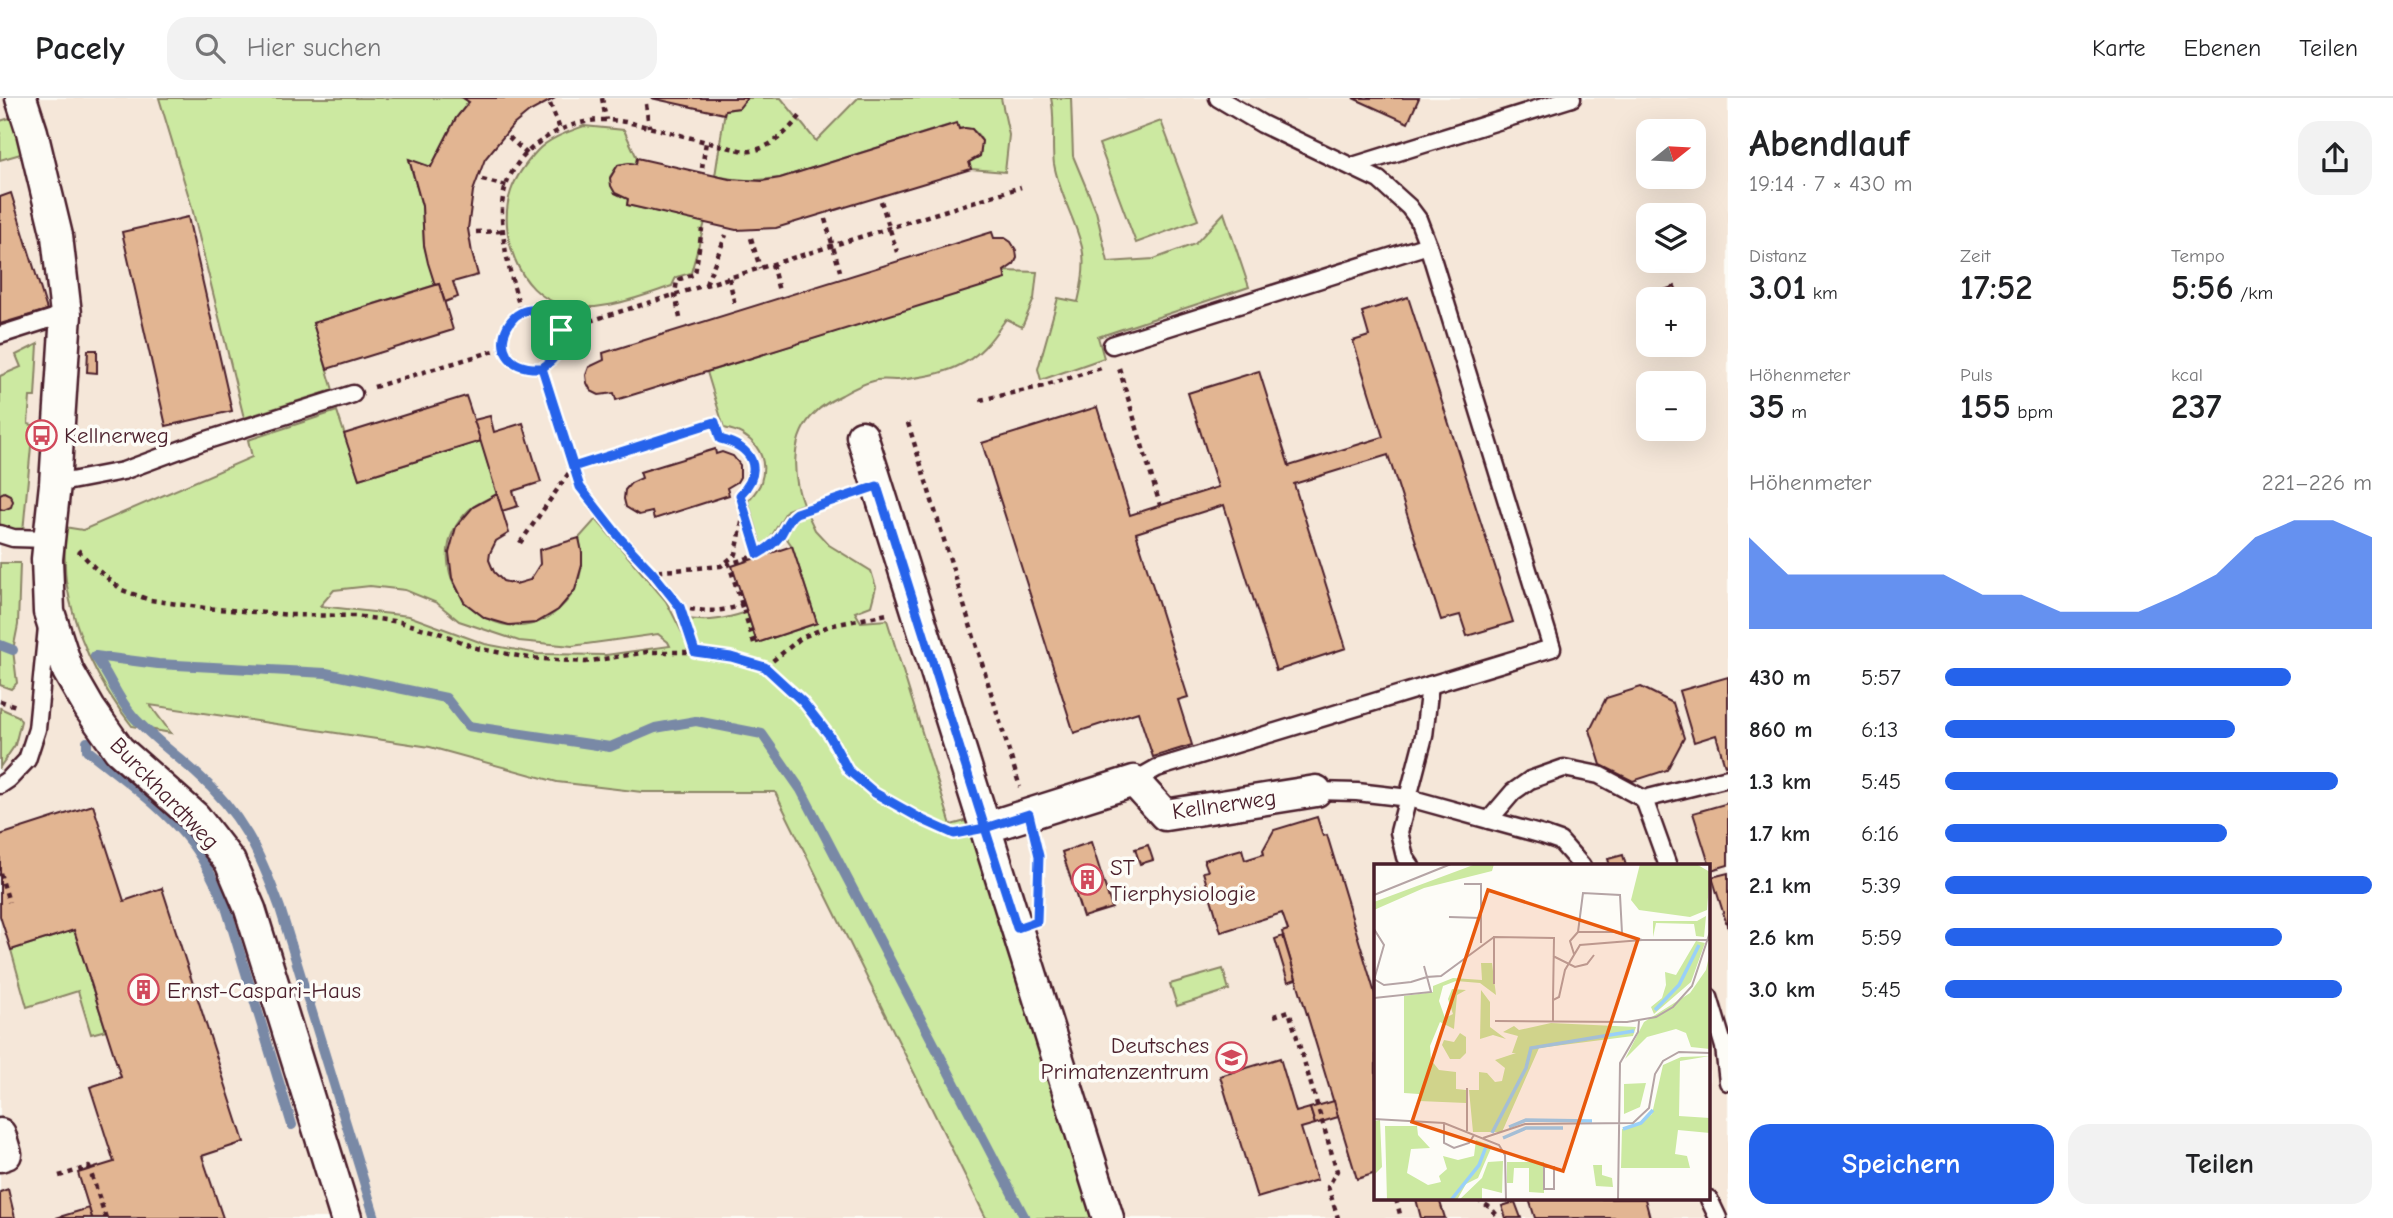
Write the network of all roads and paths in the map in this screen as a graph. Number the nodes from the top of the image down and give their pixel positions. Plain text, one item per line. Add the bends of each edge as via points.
1 (21, 98) edge
2 (602, 98) edge
3 (1218, 98) edge
4 (1562, 100) edge
5 (550, 104) dead end
6 (646, 104) dead end
7 (1524, 105) edge
8 (802, 115) dead end
9 (606, 120) junction
10 (649, 127) junction
11 (561, 129) junction
12 (509, 136) dead end
13 (706, 142) junction
14 (527, 154) junction
15 (1353, 166) junction
16 (702, 168) dead end
17 (482, 180) dead end
18 (507, 186) junction
19 (1021, 187) dead end
20 (881, 201) dead end
21 (825, 219) dead end
22 (890, 228) junction
23 (702, 229) dead end
24 (503, 231) junction
25 (476, 232) dead end
26 (726, 235) dead end
27 (751, 238) dead end
28 (1428, 245) junction
29 (833, 246) junction
30 (897, 252) dead end
31 (772, 264) junction
32 (760, 268) junction
33 (840, 271) dead end
34 (729, 278) junction
35 (706, 285) junction
36 (779, 291) dead end
37 (676, 295) junction
38 (735, 305) dead end
39 (522, 311) junction
40 (66, 314) junction
41 (680, 318) dead end
42 (561, 330) junction
43 (0, 335) edge
44 (1112, 345) dead end
45 (504, 348) junction
46 (1117, 363) dead end
47 (1106, 367) dead end
48 (542, 368) junction
49 (353, 394) joint
50 (980, 400) dead end
51 (908, 423) dead end
52 (862, 436) dead end
53 (573, 467) junction
54 (55, 484) junction
55 (877, 486) junction
56 (1160, 505) dead end
57 (744, 512) junction
58 (50, 529) junction
59 (0, 534) edge
60 (520, 543) dead end
61 (758, 554) junction
62 (652, 572) junction
63 (743, 605) junction
64 (680, 607) junction
65 (915, 607) junction
66 (49, 612) junction
67 (754, 643) dead end
68 (695, 652) junction
69 (765, 667) junction
70 (1430, 685) junction
71 (1728, 778) edge
72 (1134, 781) junction
73 (0, 785) edge
74 (1317, 791) joint
75 (1409, 798) junction
76 (1644, 799) junction
77 (1029, 814) junction
78 (1489, 820) junction
79 (985, 828) junction
80 (1410, 864) edge
81 (1580, 864) edge
82 (1667, 864) edge
83 (0, 873) edge
84 (1039, 895) dead end
85 (9, 902) dead end
86 (1710, 1000) edge
87 (1274, 1016) dead end
88 (1728, 1082) edge
89 (0, 1134) edge
90 (0, 1156) edge
91 (59, 1176) dead end
92 (1396, 1200) edge
93 (1479, 1200) edge
94 (1709, 1200) edge
95 (106, 1218) edge
96 (346, 1218) edge
97 (1108, 1218) edge
98 (1338, 1218) edge
99 (1402, 1218) edge
100 (1499, 1218) edge
101 (1718, 1218) edge

1 - 40 street, Burckhardtweg via 57,236
2 - 9 path
3 - 15 lane
4 - 7 lane
5 - 11 path
6 - 10 path
7 - 15 lane
8 - 13 path via 768,146 748,152
9 - 10 path
9 - 11 path
10 - 13 path
11 - 14 path
12 - 14 path
13 - 16 path
14 - 18 path
15 - 28 lane via 1401,198 1418,219
17 - 18 path
18 - 24 path
19 - 22 path
20 - 22 path
21 - 29 path
22 - 29 path
22 - 30 path
23 - 37 path via 695,274 677,280
24 - 25 path
24 - 39 path
26 - 35 path
27 - 32 path
28 - 44 lane
28 - 70 lane via 1552,648
29 - 31 path
29 - 33 path
31 - 32 path
31 - 36 path
32 - 34 path
34 - 35 path
34 - 38 path
35 - 37 path
37 - 41 path
37 - 42 path
39 - 42 path via 538,309 552,317
39 - 45 path via 503,333
40 - 43 lane
40 - 54 street, Burckhardtweg
42 - 48 path via 555,359
45 - 48 path via 519,365
45 - 49 path
46 - 56 path
47 - 50 path
48 - 53 path
49 - 54 lane via 122,471
51 - 77 path
52 - 55 street
53 - 57 path via 715,422 720,439 743,449 752,460 754,474 740,495
53 - 60 path
53 - 62 path via 580,487
54 - 58 street, Burckhardtweg
55 - 61 path via 796,513 788,518 772,546
55 - 65 street
57 - 61 path
57 - 62 path via 736,554 721,566
58 - 59 lane via 13,538
58 - 66 street, Burckhardtweg
58 - 68 path via 122,590 150,600 400,622 477,648 529,658 585,662 647,652
61 - 63 path via 730,564
62 - 64 path
63 - 64 path via 704,612
63 - 67 path
64 - 68 path
65 - 69 path via 829,626 801,638
65 - 79 street
66 - 73 lane via 37,729 27,760
66 - 96 street, Burckhardtweg via 68,671 119,750 195,817 230,862 250,909
68 - 69 path
69 - 79 path via 803,702 848,770 875,793 954,834
70 - 72 lane via 1157,768
70 - 75 lane
71 - 76 lane
72 - 74 street, Kellnerweg via 1165,816
72 - 77 street
74 - 75 lane
75 - 78 lane
75 - 80 lane via 1399,832
76 - 78 lane via 1599,775 1564,768 1513,792
76 - 82 lane
77 - 79 street
77 - 84 path via 1039,856
78 - 81 lane via 1560,841
79 - 97 street
83 - 85 path
86 - 88 lane
87 - 98 path via 1289,1011 1337,1171 1328,1187
89 - 90 street via 6,1154
91 - 95 path via 89,1167
92 - 99 path
93 - 100 path
94 - 101 lane

